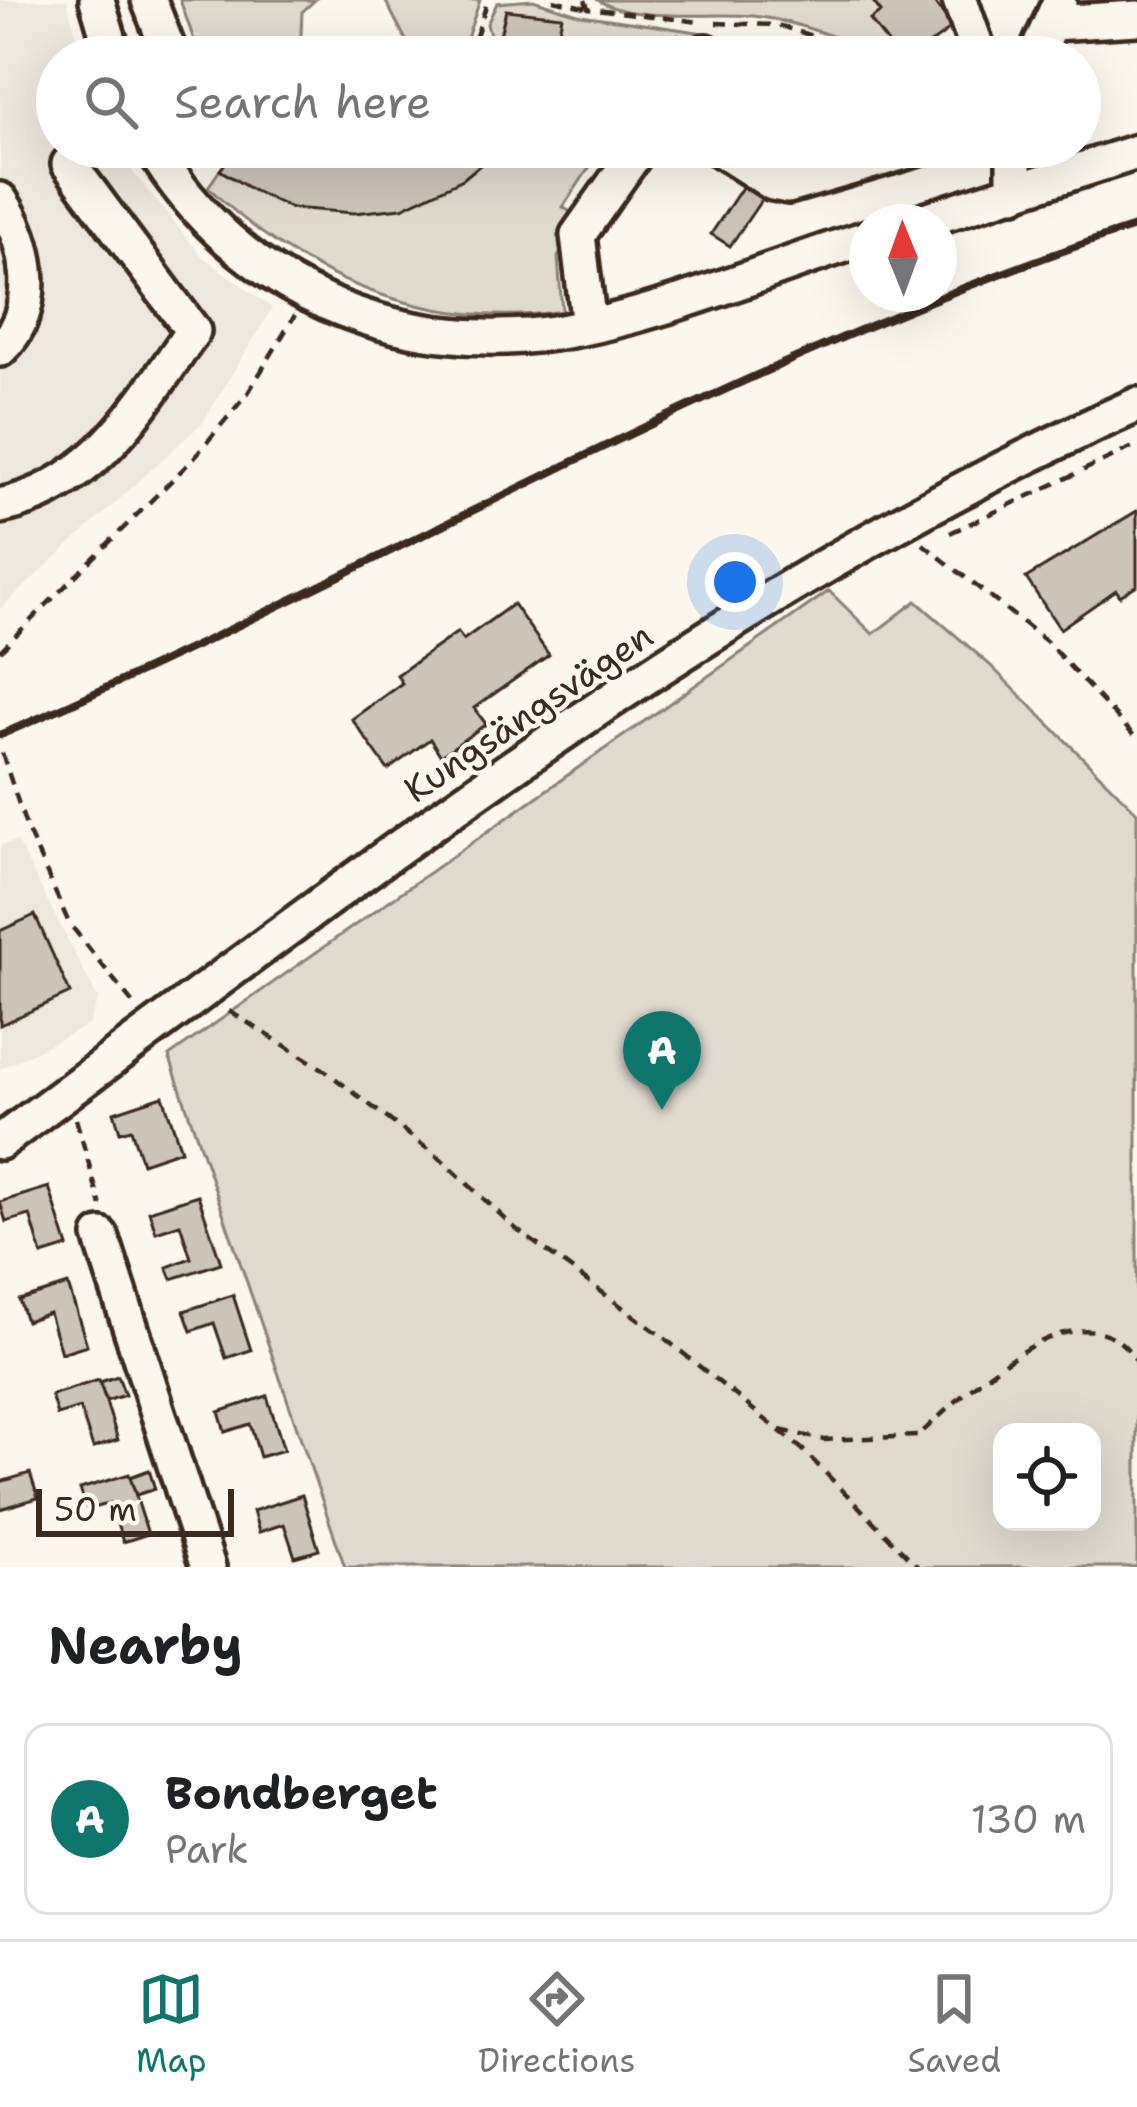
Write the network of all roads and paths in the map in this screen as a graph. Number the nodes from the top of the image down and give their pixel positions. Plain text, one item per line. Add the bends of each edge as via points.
1 (98, 0) edge
2 (149, 0) edge
3 (488, 0) edge
4 (553, 0) edge
5 (585, 0) edge
6 (960, 0) edge
7 (588, 8) junction
8 (1056, 11) edge
9 (1137, 18) edge
10 (108, 36) edge
11 (163, 36) edge
12 (476, 36) edge
13 (807, 36) edge
14 (973, 36) edge
15 (1137, 152) edge
16 (1101, 164) edge
17 (72, 168) edge
18 (166, 168) edge
19 (625, 168) edge
20 (750, 168) edge
21 (850, 168) edge
22 (1014, 168) edge
23 (1089, 168) edge
24 (1014, 193) junction
25 (0, 200) edge
26 (957, 211) edge
27 (849, 244) edge
28 (305, 294) junction
29 (589, 326) junction
30 (0, 349) edge
31 (1137, 405) edge
32 (1137, 445) edge
33 (0, 506) edge
34 (942, 537) dead end
35 (930, 538) dead end
36 (0, 651) edge
37 (1137, 739) edge
38 (2, 753) edge
39 (223, 1008) dead end
40 (151, 1027) junction
41 (74, 1114) dead end
42 (0, 1142) edge
43 (101, 1236) joint
44 (1137, 1362) edge
45 (778, 1430) junction
46 (208, 1567) edge
47 (918, 1567) edge

1 - 10 street
2 - 11 street
3 - 12 path
4 - 7 path
5 - 7 path
6 - 14 street
7 - 13 path via 777,25
8 - 9 street
15 - 16 street
17 - 33 street via 193,332 111,446 70,478
18 - 28 street via 193,209 249,262
19 - 29 street via 578,236
20 - 21 street via 788,186
22 - 24 street
23 - 24 street
24 - 26 street
25 - 30 street via 21,244 27,301 14,337
27 - 29 street
28 - 29 street via 364,316 476,337
28 - 36 path via 248,393 194,459
31 - 40 street, Kungsängsvägen via 947,494 814,568 554,737
32 - 34 path
35 - 37 path via 918,540 1046,641
38 - 40 path via 69,923
39 - 45 path via 340,1082
40 - 42 street, Kungsängsvägen
41 - 43 path via 101,1201
43 - 46 street
44 - 45 path via 1125,1342 1103,1330 1070,1328 967,1390 918,1436 824,1440
45 - 47 path

